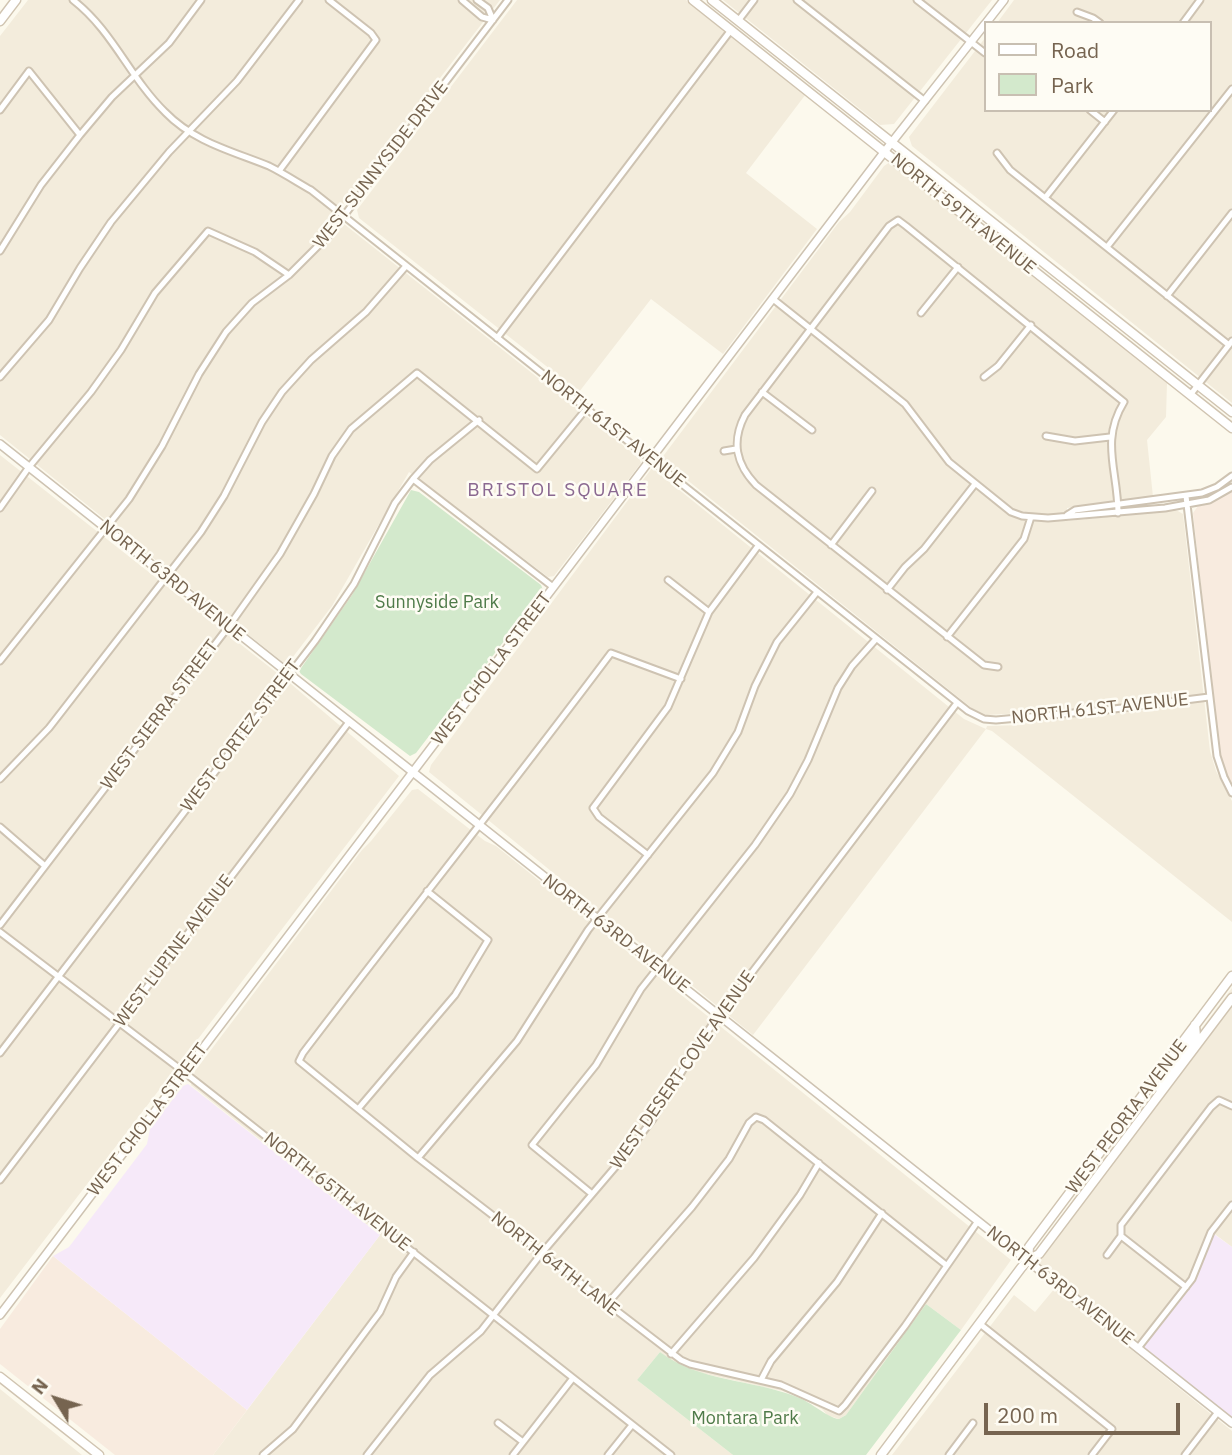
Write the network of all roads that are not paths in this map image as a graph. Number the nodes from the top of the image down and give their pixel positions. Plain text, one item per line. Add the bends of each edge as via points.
1 (16, 0) edge
2 (73, 0) edge
3 (90, 0) edge
4 (201, 0) edge
5 (299, 0) edge
6 (329, 0) edge
7 (462, 0) edge
8 (477, 0) edge
9 (508, 0) edge
10 (694, 0) edge
11 (712, 0) edge
12 (754, 0) edge
13 (797, 0) edge
14 (917, 0) edge
15 (1004, 0) edge
16 (1200, 0) edge
17 (83, 8) junction
18 (1077, 12) dead end
19 (493, 20) junction
20 (0, 21) edge
21 (738, 21) junction
22 (988, 21) edge
23 (1097, 21) edge
24 (1184, 21) edge
25 (984, 26) edge
26 (731, 30) junction
27 (971, 42) junction
28 (984, 52) edge
29 (135, 74) junction
30 (1232, 89) edge
31 (925, 101) junction
32 (0, 110) edge
33 (1092, 112) edge
34 (1112, 112) edge
35 (1105, 122) junction
36 (190, 131) junction
37 (80, 135) junction
38 (892, 142) junction
39 (885, 151) junction
40 (997, 153) dead end
41 (279, 171) junction
42 (1045, 198) junction
43 (1232, 213) edge
44 (344, 216) junction
45 (1107, 247) junction
46 (0, 251) edge
47 (406, 266) junction
48 (958, 267) junction
49 (289, 275) junction
50 (1167, 296) junction
51 (773, 299) junction
52 (920, 313) dead end
53 (1031, 324) junction
54 (811, 328) junction
55 (497, 338) junction
56 (1230, 343) edge
57 (0, 377) edge
58 (984, 377) dead end
59 (1198, 385) junction
60 (762, 392) junction
61 (1191, 394) junction
62 (587, 408) junction
63 (1232, 412) edge
64 (478, 421) junction
65 (1232, 428) edge
66 (812, 430) dead end
67 (1046, 436) dead end
68 (1110, 437) junction
69 (0, 444) edge
70 (736, 449) junction
71 (724, 451) dead end
72 (651, 459) junction
73 (29, 467) junction
74 (1232, 476) edge
75 (413, 480) junction
76 (975, 484) junction
77 (1232, 486) edge
78 (872, 491) dead end
79 (1186, 496) junction
80 (1118, 505) junction
81 (1187, 505) junction
82 (0, 508) edge
83 (1118, 513) junction
84 (1068, 515) junction
85 (1031, 517) junction
86 (106, 527) junction
87 (758, 545) junction
88 (831, 545) junction
89 (167, 577) junction
90 (668, 580) dead end
91 (553, 587) junction
92 (887, 590) junction
93 (817, 592) junction
94 (709, 612) junction
95 (229, 626) junction
96 (947, 637) junction
97 (876, 639) junction
98 (0, 661) edge
99 (998, 667) dead end
100 (289, 674) junction
101 (681, 679) junction
102 (1209, 697) junction
103 (957, 703) junction
104 (349, 722) junction
105 (414, 773) junction
106 (0, 779) edge
107 (1232, 793) edge
108 (478, 824) junction
109 (0, 827) edge
110 (648, 855) junction
111 (45, 866) junction
112 (427, 891) junction
113 (597, 919) junction
114 (0, 925) edge
115 (0, 932) edge
116 (658, 967) junction
117 (58, 976) junction
118 (1232, 976) edge
119 (1232, 998) edge
120 (719, 1016) junction
121 (119, 1022) junction
122 (1195, 1025) junction
123 (0, 1053) edge
124 (184, 1072) junction
125 (1157, 1098) junction
126 (1232, 1106) edge
127 (358, 1109) junction
128 (418, 1158) junction
129 (819, 1163) junction
130 (0, 1180) edge
131 (592, 1194) junction
132 (1232, 1205) edge
133 (882, 1213) junction
134 (978, 1221) junction
135 (1121, 1236) junction
136 (414, 1252) junction
137 (541, 1254) junction
138 (1107, 1255) dead end
139 (1028, 1260) junction
140 (946, 1265) junction
141 (1186, 1286) junction
142 (607, 1304) junction
143 (0, 1315) edge
144 (494, 1315) junction
145 (980, 1324) junction
146 (1138, 1348) junction
147 (671, 1354) junction
148 (0, 1377) edge
149 (573, 1378) junction
150 (761, 1380) junction
151 (1218, 1412) junction
152 (498, 1423) dead end
153 (973, 1423) dead end
154 (1232, 1423) edge
155 (632, 1425) junction
156 (523, 1442) junction
157 (96, 1454) edge
158 (263, 1455) edge
159 (367, 1455) edge
160 (513, 1455) edge
161 (608, 1455) edge
162 (671, 1455) edge
163 (881, 1455) edge
164 (949, 1455) edge
165 (1092, 1455) edge
166 (1185, 1455) edge

1 - 20 main road
2 - 17 street, NORTH 61ST AVENUE
3 - 17 street
4 - 29 street via 169,43
5 - 36 street via 237,81
6 - 41 street via 376,40
7 - 19 street
8 - 19 street via 488,8
9 - 19 street, WEST SUNNYSIDE DRIVE
10 - 26 main road, NORTH 59TH AVENUE
11 - 21 main road, NORTH 59TH AVENUE
12 - 21 street
13 - 31 street
14 - 27 street
15 - 22 street, WEST CHOLLA STREET
16 - 24 street
17 - 29 street, NORTH 61ST AVENUE
18 - 23 street
19 - 44 street, WEST SUNNYSIDE DRIVE
21 - 38 main road, NORTH 59TH AVENUE
25 - 27 street, WEST CHOLLA STREET
26 - 39 main road, NORTH 59TH AVENUE
26 - 55 street
27 - 28 street
27 - 31 street, WEST CHOLLA STREET
29 - 36 street, NORTH 61ST AVENUE via 165,113
29 - 37 street
30 - 45 street
31 - 38 street, WEST CHOLLA STREET
32 - 37 street via 29,71
33 - 35 street
34 - 35 street
35 - 42 street
36 - 41 street, NORTH 61ST AVENUE
36 - 57 street via 111,222 48,320
37 - 46 street via 41,185
38 - 39 street, WEST CHOLLA STREET
38 - 59 main road, NORTH 59TH AVENUE
39 - 51 street, WEST CHOLLA STREET
39 - 61 main road, NORTH 59TH AVENUE
40 - 42 street via 1010,170
41 - 44 street, NORTH 61ST AVENUE
42 - 45 street
43 - 50 street
44 - 47 street, NORTH 61ST AVENUE
44 - 49 street, WEST SUNNYSIDE DRIVE
45 - 50 street
47 - 55 street, NORTH 61ST AVENUE
47 - 89 street via 366,312 282,392 201,533
48 - 52 street
48 - 53 street
48 - 54 street via 898,220
49 - 73 street via 255,252 208,231 155,293 91,392
49 - 86 street, WEST SUNNYSIDE DRIVE via 252,303 226,332 145,473
50 - 56 street
51 - 54 street
51 - 72 street, WEST CHOLLA STREET
53 - 58 street
53 - 68 street via 1124,402
54 - 60 street
54 - 76 street via 905,404 949,462
55 - 62 street, NORTH 61ST AVENUE
56 - 59 street
59 - 61 street
59 - 63 main road, NORTH 59TH AVENUE
60 - 66 street
60 - 70 street via 741,424
61 - 65 main road, NORTH 59TH AVENUE
62 - 64 street via 537,468
62 - 72 street, NORTH 61ST AVENUE
64 - 75 street, WEST CORTEZ STREET
64 - 95 street, WEST SIERRA STREET via 418,373 351,429 280,554
67 - 68 street via 1075,441
68 - 80 street
69 - 73 street, NORTH 63RD AVENUE
70 - 71 street
70 - 88 street via 749,478
72 - 87 street, NORTH 61ST AVENUE
72 - 91 street, WEST CHOLLA STREET
73 - 82 street
73 - 86 street, NORTH 63RD AVENUE
74 - 79 street via 1210,491
75 - 91 street
75 - 100 street, WEST CORTEZ STREET via 395,503 354,584
76 - 85 street via 1011,512
76 - 92 street
77 - 81 street via 1216,498
78 - 88 street
79 - 80 street
79 - 81 street
80 - 83 street
80 - 84 street via 1075,510
81 - 83 street
81 - 102 street
83 - 84 street
84 - 85 street
85 - 96 street via 1024,539
86 - 89 street, NORTH 63RD AVENUE
86 - 98 street, WEST SUNNYSIDE DRIVE
87 - 93 street, NORTH 61ST AVENUE
87 - 94 street
88 - 92 street
89 - 95 street, NORTH 63RD AVENUE
89 - 106 street via 49,728
90 - 94 street
91 - 105 street, WEST CHOLLA STREET
92 - 96 street
93 - 97 street, NORTH 61ST AVENUE
93 - 110 street via 778,642 738,732 713,773
94 - 101 street
95 - 100 street, NORTH 63RD AVENUE
95 - 111 street, WEST SIERRA STREET
96 - 99 street via 984,665
97 - 103 street, NORTH 61ST AVENUE
97 - 116 street via 838,688 790,794
100 - 104 street, NORTH 63RD AVENUE
100 - 117 street, WEST CORTEZ STREET
101 - 108 street via 611,653
101 - 110 street via 659,722 593,808
102 - 103 street, NORTH 61ST AVENUE via 996,720 975,715
102 - 107 street via 1217,756
103 - 120 street, WEST DESERT COVE AVENUE
104 - 105 street, NORTH 63RD AVENUE
104 - 121 street, WEST LUPINE AVENUE
105 - 108 street, NORTH 63RD AVENUE
105 - 124 street, WEST CHOLLA STREET
108 - 112 street
108 - 113 street, NORTH 63RD AVENUE
109 - 111 street
110 - 113 street
111 - 114 street, WEST SIERRA STREET
112 - 127 street, NORTH 64TH LANE via 299,1061
112 - 127 street via 488,940 455,995
113 - 116 street, NORTH 63RD AVENUE
113 - 128 street via 517,1041
115 - 117 street, NORTH 65TH AVENUE
116 - 120 street, NORTH 63RD AVENUE
116 - 131 street via 596,1065 532,1146
117 - 121 street, NORTH 65TH AVENUE
117 - 123 street, WEST CORTEZ STREET
118 - 122 main road, WEST PEORIA AVENUE
119 - 125 main road, WEST PEORIA AVENUE
120 - 131 street, WEST DESERT COVE AVENUE via 653,1119
120 - 134 street, NORTH 63RD AVENUE
121 - 124 street, NORTH 65TH AVENUE
121 - 130 street, WEST LUPINE AVENUE
122 - 125 main road via 1196,1036 1164,1078
122 - 139 main road, WEST PEORIA AVENUE via 1029,1247
124 - 136 street, NORTH 65TH AVENUE
124 - 143 street, WEST CHOLLA STREET
125 - 139 main road, WEST PEORIA AVENUE via 1039,1254
126 - 135 street via 1219,1100 1121,1225
127 - 128 street, NORTH 64TH LANE
128 - 137 street, NORTH 64TH LANE
129 - 133 street
129 - 142 street via 756,1117 692,1207
129 - 147 street via 754,1258
131 - 137 street, WEST DESERT COVE AVENUE
132 - 141 street via 1211,1232
133 - 140 street
133 - 150 street via 837,1282 771,1361
134 - 139 street, NORTH 63RD AVENUE
134 - 140 street
135 - 138 street
135 - 141 street
136 - 144 street, NORTH 65TH AVENUE
136 - 158 street via 380,1312 293,1429
137 - 142 street, NORTH 64TH LANE
137 - 144 street, WEST DESERT COVE AVENUE
139 - 145 main road, WEST PEORIA AVENUE
139 - 146 street, NORTH 63RD AVENUE
140 - 150 street, NORTH 64TH LANE via 839,1411
141 - 146 street
142 - 147 street, NORTH 64TH LANE
144 - 149 street, NORTH 65TH AVENUE
144 - 159 street, WEST DESERT COVE AVENUE via 430,1375
145 - 163 main road, WEST PEORIA AVENUE
145 - 165 street via 1112,1429
146 - 151 street, NORTH 63RD AVENUE
147 - 150 street, NORTH 64TH LANE via 690,1364
148 - 157 main road
149 - 155 street, NORTH 65TH AVENUE
149 - 156 street
151 - 154 street, NORTH 63RD AVENUE
151 - 166 street
152 - 156 street
153 - 164 street
155 - 161 street
155 - 162 street, NORTH 65TH AVENUE
156 - 160 street

